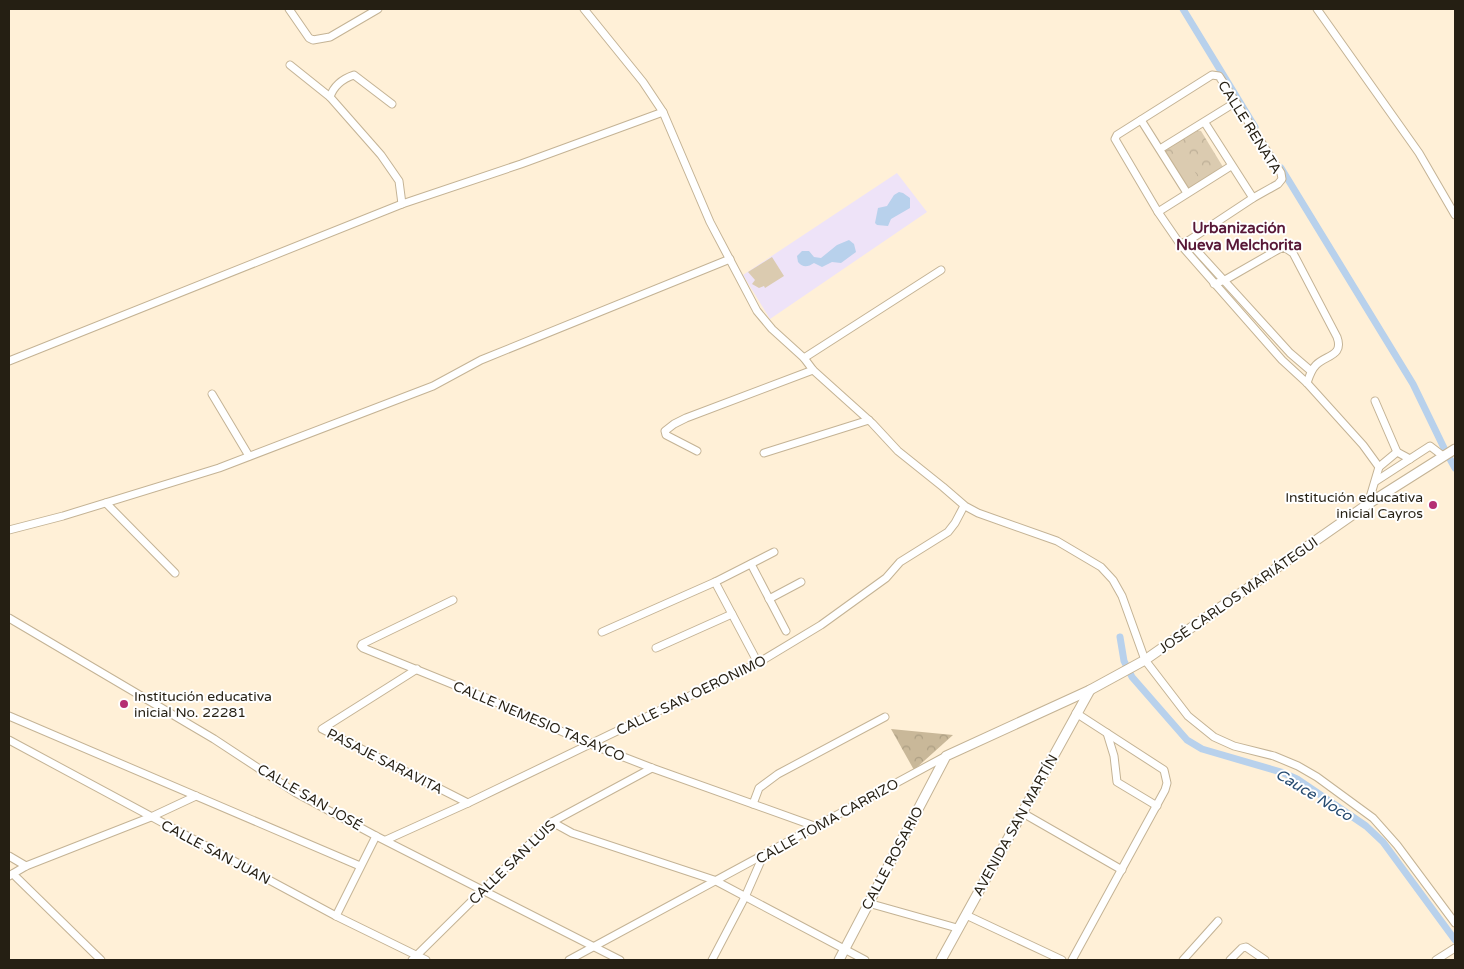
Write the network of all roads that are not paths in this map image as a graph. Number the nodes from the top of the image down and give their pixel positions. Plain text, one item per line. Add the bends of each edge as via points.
1 (289, 9) edge
2 (378, 9) edge
3 (584, 9) edge
4 (1317, 9) edge
5 (290, 66) dead end
6 (330, 97) junction
7 (1236, 102) junction
8 (392, 104) dead end
9 (663, 112) junction
10 (1141, 120) junction
11 (1205, 123) junction
12 (1160, 149) junction
13 (1231, 166) junction
14 (1187, 193) junction
15 (1253, 198) junction
16 (402, 204) junction
17 (1158, 212) junction
18 (1455, 215) edge
19 (1188, 241) junction
20 (1180, 244) junction
21 (730, 258) junction
22 (941, 270) dead end
23 (1225, 280) junction
24 (1214, 284) junction
25 (804, 358) junction
26 (9, 361) edge
27 (813, 370) junction
28 (1311, 371) junction
29 (1308, 383) junction
30 (212, 394) dead end
31 (1375, 401) dead end
32 (869, 420) junction
33 (1455, 449) edge
34 (697, 451) dead end
35 (1397, 452) junction
36 (764, 453) dead end
37 (249, 456) junction
38 (1443, 456) junction
39 (1410, 460) junction
40 (1379, 467) junction
41 (1376, 481) junction
42 (106, 503) junction
43 (1368, 504) junction
44 (964, 506) junction
45 (9, 530) edge
46 (774, 552) dead end
47 (750, 564) junction
48 (174, 573) dead end
49 (715, 582) junction
50 (801, 582) dead end
51 (769, 599) junction
52 (453, 600) dead end
53 (732, 614) junction
54 (9, 618) edge
55 (786, 631) dead end
56 (602, 632) dead end
57 (656, 648) dead end
58 (1146, 660) junction
59 (758, 663) junction
60 (1127, 669) joint
61 (417, 670) junction
62 (1090, 690) junction
63 (1076, 713) junction
64 (9, 716) edge
65 (885, 717) dead end
66 (1107, 733) junction
67 (10, 742) edge
68 (590, 744) junction
69 (946, 756) junction
70 (652, 768) junction
71 (196, 796) junction
72 (468, 804) junction
73 (753, 804) junction
74 (1157, 806) junction
75 (1021, 812) junction
76 (151, 817) junction
77 (552, 822) junction
78 (816, 827) junction
79 (376, 836) junction
80 (386, 840) junction
81 (9, 856) edge
82 (763, 856) junction
83 (26, 866) junction
84 (360, 866) junction
85 (1122, 870) junction
86 (11, 875) edge
87 (714, 880) junction
88 (483, 889) junction
89 (745, 897) junction
90 (868, 903) junction
91 (966, 914) junction
92 (336, 916) junction
93 (1218, 921) dead end
94 (1455, 923) edge
95 (958, 928) junction
96 (594, 946) junction
97 (1455, 948) edge
98 (844, 950) junction
99 (415, 958) edge
100 (101, 960) edge
101 (426, 960) edge
102 (569, 960) edge
103 (620, 960) edge
104 (712, 960) edge
105 (839, 960) edge
106 (865, 960) edge
107 (941, 960) edge
108 (1062, 960) edge
109 (1072, 960) edge
110 (1182, 960) edge
111 (1230, 960) edge
112 (1265, 960) edge
113 (1436, 960) edge

1 - 2 street via 313,40 330,37
3 - 9 street
4 - 18 street via 1419,153
5 - 6 street
6 - 8 street via 338,83 354,75
6 - 16 street via 381,155 399,181
7 - 10 street, CALLE RENATA via 1221,78 1212,75
7 - 11 street
7 - 15 street, CALLE RENATA via 1281,173 1282,179 1278,184
9 - 16 street
9 - 21 street via 710,222
10 - 12 street
10 - 17 street via 1117,135 1116,139
11 - 12 street
11 - 13 street
12 - 14 street
13 - 14 street
13 - 15 street
14 - 17 street
15 - 19 street
16 - 26 street
17 - 20 street
19 - 20 street
19 - 23 street
20 - 24 street
21 - 25 street via 757,311
21 - 37 street via 481,360 433,386
22 - 25 street
23 - 24 street
23 - 28 street via 1290,353
23 - 28 street via 1284,247 1293,253 1339,345 1330,357
24 - 29 street via 1282,360
25 - 27 street
27 - 32 street
27 - 34 street via 686,418 666,431 666,435
28 - 29 street
29 - 40 street
30 - 37 street
31 - 35 street
32 - 36 street
32 - 44 street via 898,451
33 - 38 main road, JOSÉ CARLOS MARIÁTEGUI
35 - 39 street
35 - 40 street
37 - 42 street
38 - 39 street via 1430,446
38 - 43 main road, JOSÉ CARLOS MARIÁTEGUI
39 - 41 street
40 - 41 street
41 - 43 street
42 - 45 street
42 - 48 street
43 - 58 main road, JOSÉ CARLOS MARIÁTEGUI
44 - 58 street via 1057,541 1101,567 1122,596
44 - 59 street, CALLE SAN OERONIMO via 948,532 900,562 886,578 821,625
46 - 47 street
47 - 49 street
47 - 51 street
49 - 53 street
49 - 56 street
50 - 51 street
51 - 55 street
52 - 61 street, CALLE NEMESIO TASAYCO via 361,646
53 - 57 street
53 - 59 street
54 - 79 street, CALLE SAN JOSÉ via 214,739 296,793
58 - 60 main road, JOSÉ CARLOS MARIÁTEGUI
58 - 94 street via 1188,716 1214,737 1298,766 1373,818 1397,844
59 - 68 street, CALLE SAN OERONIMO
60 - 62 main road, CALLE TOMA CARRIZO
61 - 68 street, CALLE NEMESIO TASAYCO
61 - 72 street, PASAJE SARAVITA via 322,729
62 - 63 main road, AVENIDA SAN MARTÍN
62 - 69 main road, CALLE TOMA CARRIZO
63 - 66 street
63 - 75 main road, AVENIDA SAN MARTÍN
64 - 71 street
65 - 73 street via 778,774 759,788
66 - 74 street via 1117,782
66 - 74 street via 1164,770 1167,783
67 - 76 street, CALLE SAN JUAN
68 - 70 street, CALLE NEMESIO TASAYCO
68 - 72 street, CALLE SAN OERONIMO
69 - 78 street, CALLE TOMA CARRIZO
69 - 90 main road, CALLE ROSARIO
70 - 73 street, CALLE NEMESIO TASAYCO
70 - 77 street, CALLE SAN LUIS
71 - 76 street
71 - 84 street
72 - 80 street, CALLE SAN OERONIMO
73 - 78 street, CALLE NEMESIO TASAYCO
74 - 85 street
75 - 85 street
75 - 91 main road, AVENIDA SAN MARTÍN
76 - 83 street
76 - 92 street, CALLE SAN JUAN
77 - 87 street via 572,833
77 - 88 street, CALLE SAN LUIS
78 - 82 street, CALLE TOMA CARRIZO
79 - 80 street, CALLE SAN JOSÉ
79 - 84 street
80 - 88 street, CALLE SAN JOSÉ
81 - 83 street
82 - 87 street, CALLE TOMA CARRIZO
82 - 89 street
83 - 86 street
84 - 92 street
85 - 109 street
86 - 100 street
87 - 89 street
87 - 96 street, CALLE TOMA CARRIZO
88 - 96 street, CALLE SAN JOSÉ
88 - 99 street, CALLE SAN LUIS
89 - 98 street
89 - 104 street
90 - 95 street
90 - 98 main road, CALLE ROSARIO
91 - 95 main road, AVENIDA SAN MARTÍN
91 - 108 street
92 - 99 street, CALLE SAN JUAN
93 - 110 street
95 - 107 main road, AVENIDA SAN MARTÍN
96 - 102 street, CALLE TOMA CARRIZO
96 - 103 street, CALLE SAN JOSÉ
97 - 113 street
98 - 105 main road, CALLE ROSARIO
98 - 106 street
99 - 101 street, CALLE SAN JUAN
111 - 112 street via 1246,947

